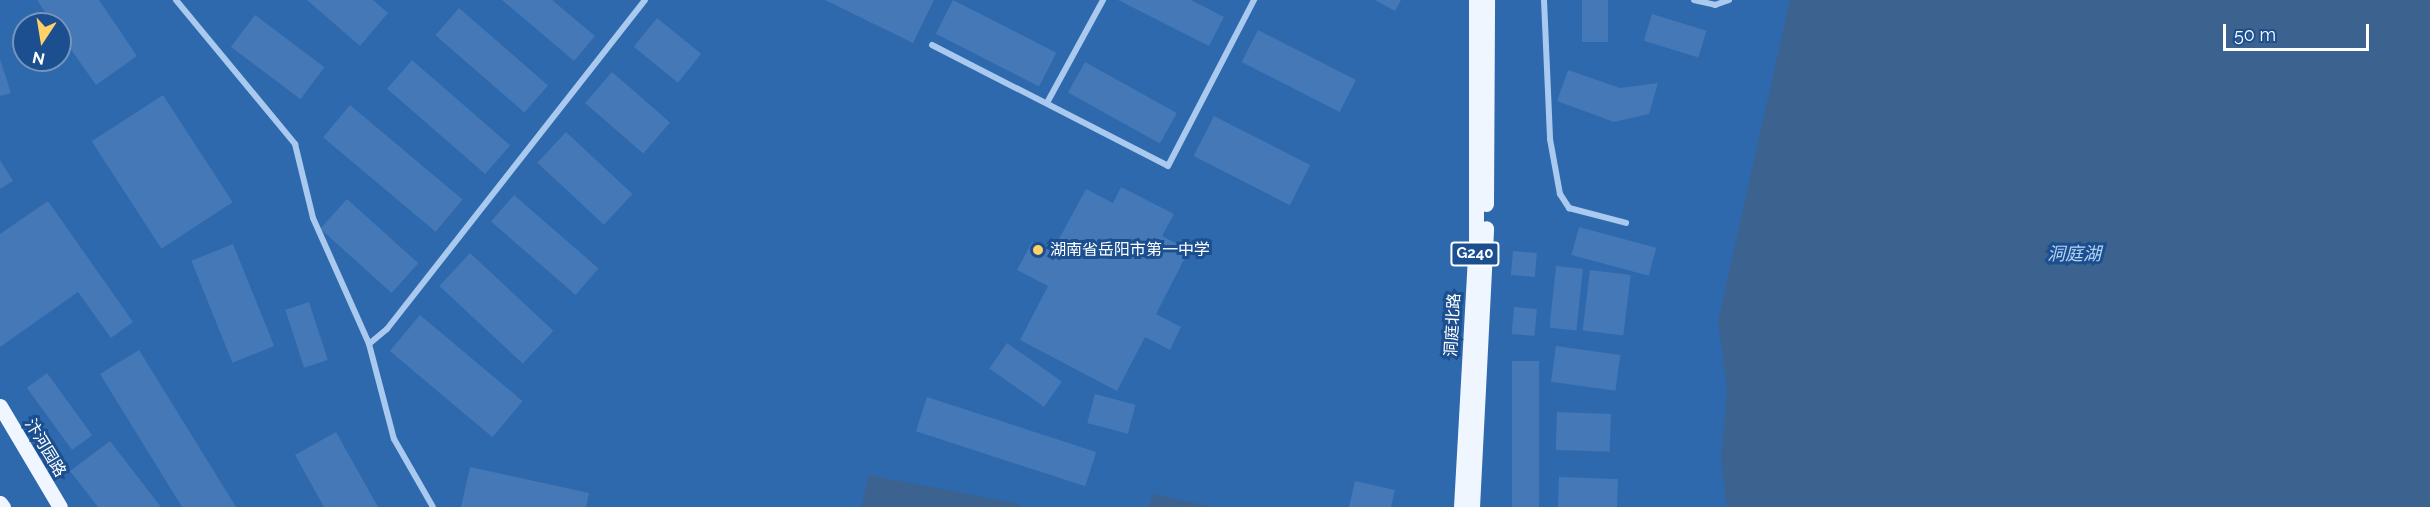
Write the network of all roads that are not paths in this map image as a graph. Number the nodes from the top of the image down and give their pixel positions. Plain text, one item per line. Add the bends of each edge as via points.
1 (176, 0) edge
2 (645, 0) edge
3 (1103, 0) edge
4 (1254, 0) edge
5 (1476, 0) edge
6 (1487, 0) edge
7 (1544, 0) edge
8 (1694, 0) edge
9 (1729, 0) edge
10 (932, 45) dead end
11 (1048, 101) junction
12 (1626, 223) dead end
13 (369, 344) junction
14 (0, 406) edge
15 (0, 502) edge
16 (3, 507) edge
17 (60, 507) edge
18 (433, 507) edge
19 (1461, 507) edge
20 (1472, 507) edge

1 - 13 street via 295,144 313,218
2 - 13 street via 387,329
3 - 11 street
4 - 11 street via 1168,166
5 - 19 main road, 洞庭北路 / G240 via 1476,242
6 - 20 main road, 洞庭北路 / G240 via 1486,269
7 - 12 street via 1550,139 1560,194 1569,208
8 - 9 street via 1715,5
10 - 11 street
13 - 18 street via 394,439
14 - 17 main road, 汴河园路
15 - 16 main road

